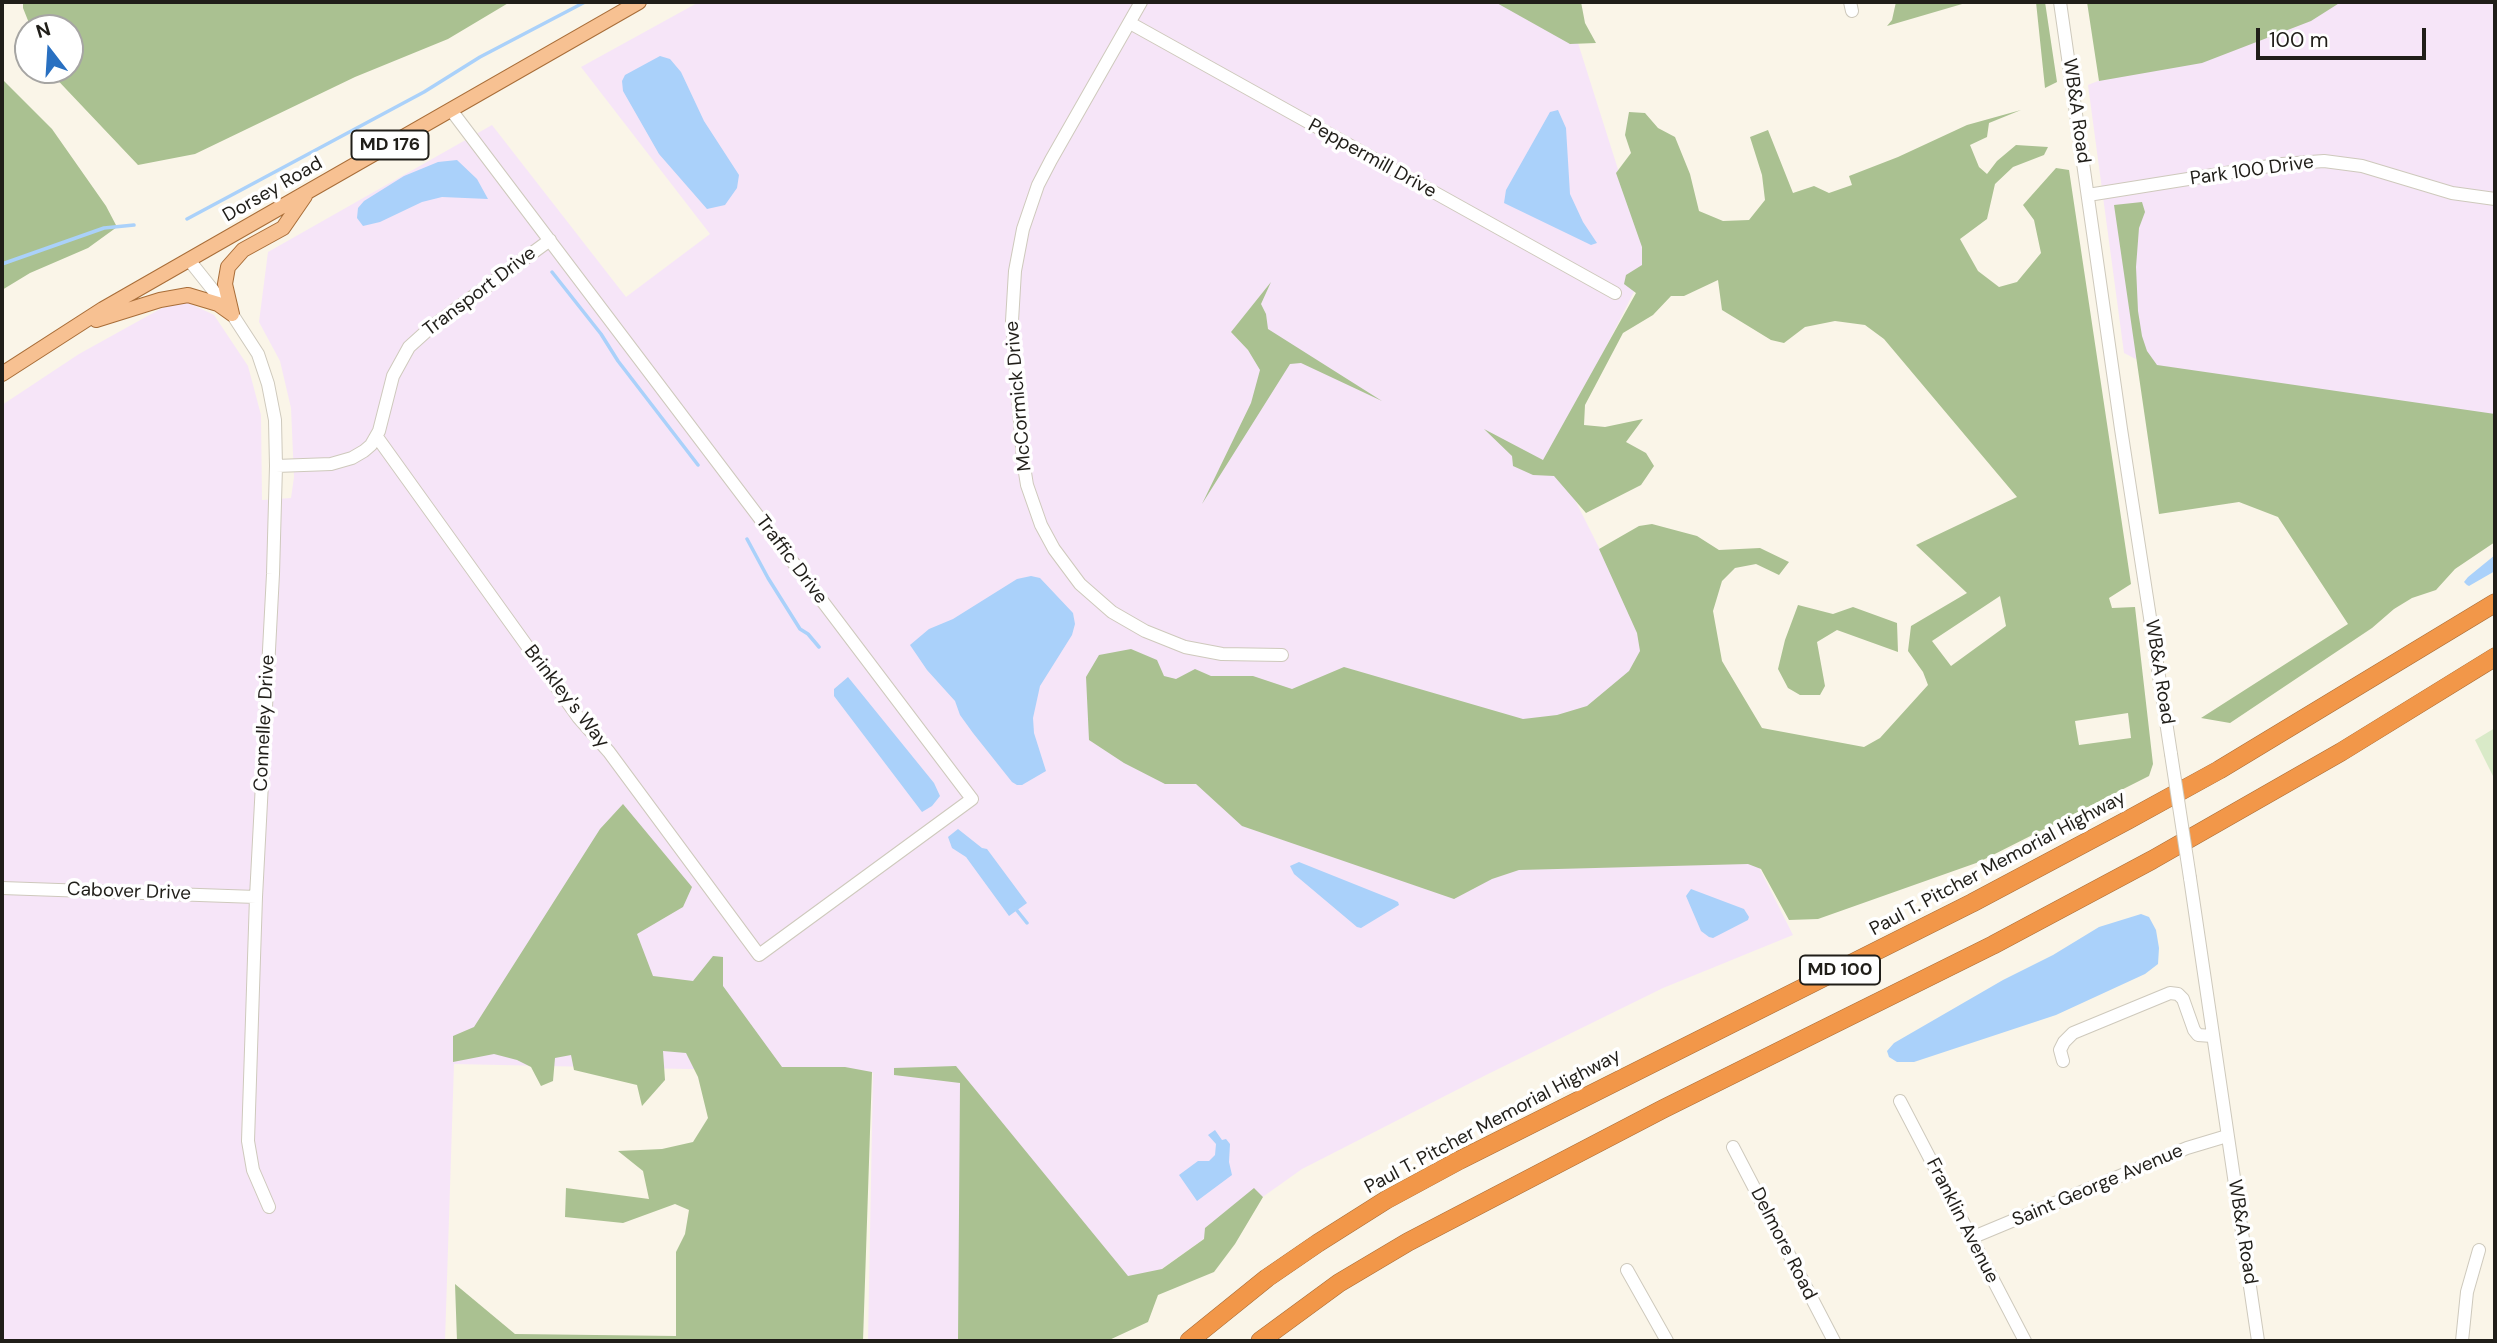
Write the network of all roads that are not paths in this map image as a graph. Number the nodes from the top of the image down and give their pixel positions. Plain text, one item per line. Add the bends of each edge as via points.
1 (639, 2) edge
2 (1141, 2) edge
3 (2060, 2) edge
4 (1130, 23) junction
5 (451, 110) junction
6 (307, 192) junction
7 (2088, 195) junction
8 (2495, 200) edge
9 (550, 240) junction
10 (190, 260) junction
11 (1615, 293) dead end
12 (232, 314) junction
13 (75, 327) junction
14 (2, 374) edge
15 (377, 437) junction
16 (276, 466) junction
17 (2495, 603) edge
18 (1282, 655) dead end
19 (2495, 657) edge
20 (2, 888) edge
21 (256, 897) junction
22 (759, 955) joint
23 (2212, 1036) junction
24 (2063, 1061) dead end
25 (1900, 1101) dead end
26 (2227, 1136) junction
27 (1733, 1147) dead end
28 (269, 1208) dead end
29 (1971, 1238) junction
30 (2479, 1250) dead end
31 (1628, 1270) dead end
32 (1189, 1341) edge
33 (1259, 1341) edge
34 (1667, 1341) edge
35 (1834, 1341) edge
36 (2025, 1341) edge
37 (2258, 1341) edge
38 (2462, 1341) edge

1 - 5 main road, Dorsey Road / MD 176
2 - 4 street, McCormick Drive
3 - 7 street, WB&A Road
4 - 11 street, Peppermill Drive
4 - 18 street, McCormick Drive via 1038,185 1023,229 1012,313 1027,485 1054,550 1080,584 1112,612 1145,631 1194,649
5 - 6 main road, Dorsey Road / MD 176
5 - 9 street, Traffic Drive
6 - 10 main road, Dorsey Road / MD 176
6 - 12 main road via 283,228 243,250 228,267 225,284
7 - 8 street, Park 100 Drive via 2324,161 2362,166 2452,194
7 - 23 street, WB&A Road, bridge
9 - 15 street, Transport Drive via 409,347 393,376
9 - 22 street, Traffic Drive via 972,799
10 - 12 street, Connelley Drive
10 - 13 main road, Dorsey Road / MD 176
12 - 13 main road via 205,299 175,296
12 - 16 street, Connelley Drive via 258,354 268,384 275,419
13 - 14 main road, Dorsey Road / MD 176
15 - 16 street via 364,451 343,461
15 - 22 street, Brinkley's Way via 578,717
16 - 21 street, Connelley Drive
17 - 32 highway, Paul T. Pitcher Memorial Highway / MD 100 via 2219,770 1972,904 1386,1200 1266,1278
19 - 33 highway, MD 100 via 2152,860 1408,1242 1339,1283
20 - 21 street, Cabover Drive
21 - 28 street, Connelley Drive via 248,1141 253,1170
23 - 24 street via 2198,1035 2183,999 2170,993 2073,1033 2060,1050
23 - 26 street, WB&A Road
25 - 29 street, Franklin Avenue
26 - 29 street, Saint George Avenue via 2187,1148
26 - 37 street, WB&A Road
27 - 35 street, Delmore Road
29 - 36 street, Franklin Avenue
30 - 38 street via 2467,1292
31 - 34 street

